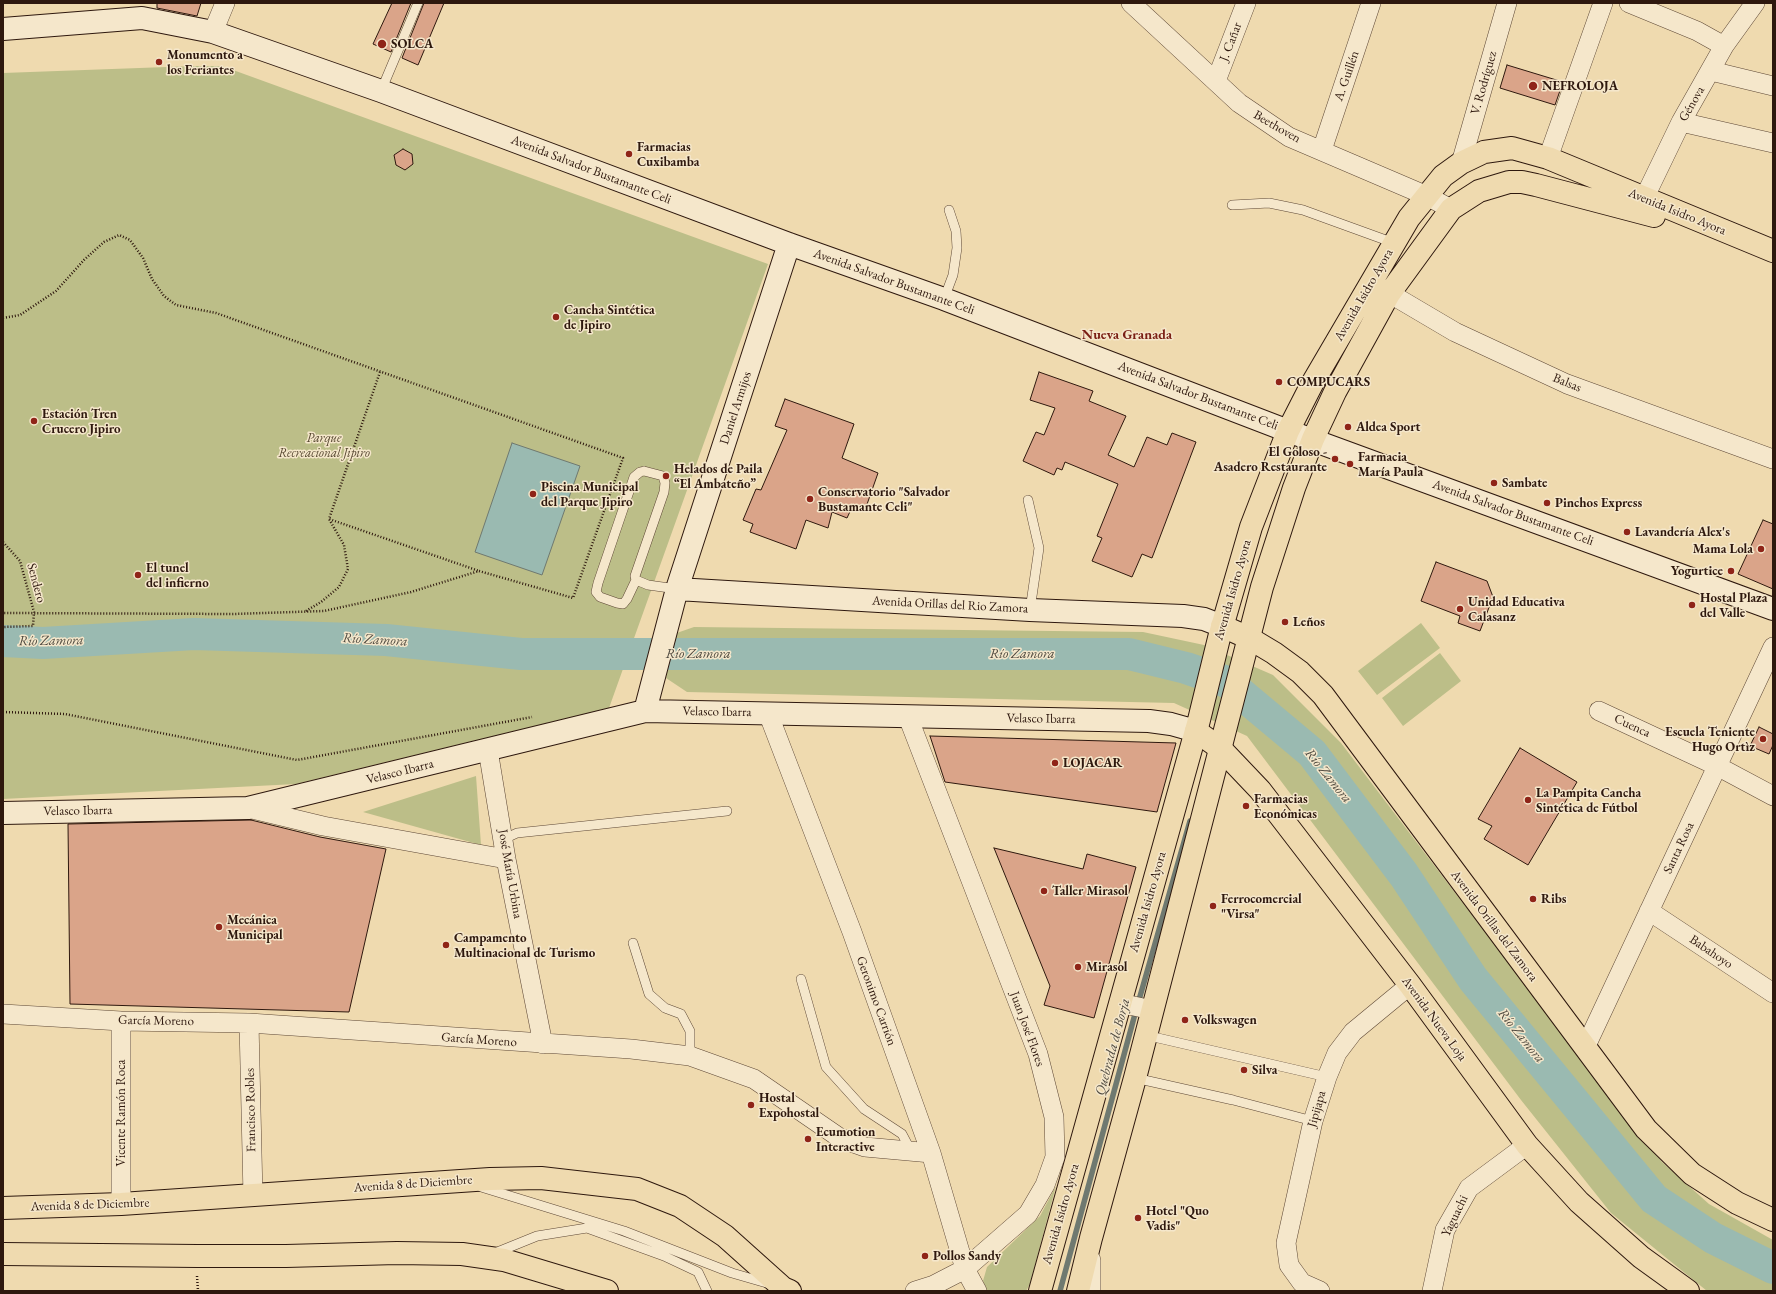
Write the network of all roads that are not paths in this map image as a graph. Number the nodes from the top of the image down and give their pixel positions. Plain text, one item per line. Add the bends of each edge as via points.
1 (225, 3) edge
2 (418, 3) edge
3 (1131, 3) edge
4 (1246, 3) edge
5 (1371, 3) edge
6 (1507, 3) edge
7 (1603, 3) edge
8 (1755, 3) edge
9 (1632, 4) edge
10 (3, 29) edge
11 (214, 32) junction
12 (1724, 46) junction
13 (1711, 71) junction
14 (1216, 81) junction
15 (1773, 86) edge
16 (381, 91) junction
17 (1681, 122) junction
18 (1773, 143) edge
19 (1322, 150) junction
20 (1548, 158) junction
21 (1461, 163) junction
22 (1427, 196) junction
23 (1232, 205) dead end
24 (1641, 205) junction
25 (1451, 209) junction
26 (949, 210) dead end
27 (1394, 243) junction
28 (789, 244) junction
29 (1773, 251) edge
30 (1371, 282) junction
31 (1389, 294) junction
32 (944, 299) junction
33 (1288, 430) junction
34 (1313, 440) junction
35 (1773, 459) edge
36 (1028, 500) dead end
37 (636, 580) junction
38 (677, 589) junction
39 (1773, 609) edge
40 (1030, 610) junction
41 (1221, 630) junction
42 (1247, 643) junction
43 (1773, 647) edge
44 (645, 711) junction
45 (1599, 711) dead end
46 (768, 713) junction
47 (908, 716) junction
48 (1197, 726) junction
49 (1223, 739) junction
50 (488, 750) junction
51 (1717, 766) junction
52 (1773, 796) edge
53 (248, 808) junction
54 (727, 811) dead end
55 (3, 813) edge
56 (504, 839) junction
57 (506, 859) junction
58 (1649, 911) junction
59 (633, 943) dead end
60 (801, 979) dead end
61 (1410, 985) junction
62 (1773, 993) edge
63 (1120, 1003) junction
64 (1152, 1010) junction
65 (3, 1014) edge
66 (121, 1021) junction
67 (249, 1023) junction
68 (1145, 1035) junction
69 (543, 1044) junction
70 (1585, 1048) junction
71 (690, 1056) junction
72 (1327, 1077) junction
73 (1135, 1078) junction
74 (1313, 1121) junction
75 (1526, 1145) junction
76 (912, 1152) junction
77 (931, 1153) junction
78 (462, 1181) junction
79 (253, 1196) junction
80 (121, 1204) junction
81 (3, 1208) edge
82 (1773, 1220) edge
83 (1091, 1238) junction
84 (3, 1254) edge
85 (484, 1258) junction
86 (965, 1269) junction
87 (786, 1290) edge
88 (607, 1291) edge
89 (707, 1291) edge
90 (915, 1291) edge
91 (976, 1291) edge
92 (1040, 1291) edge
93 (1078, 1291) edge
94 (1091, 1291) edge
95 (1320, 1291) edge
96 (1432, 1291) edge
97 (1688, 1291) edge

1 - 11 street
2 - 16 lane
3 - 14 street, Beethoven
4 - 14 street, J. Cañar
5 - 19 street, A. Guillén
6 - 21 street, V. Rodríguez
7 - 20 street
8 - 12 street, Génova
9 - 12 street via 1697,31
10 - 11 main road, Avenida Salvador Bustamante Celi via 142,18
11 - 16 main road, Avenida Salvador Bustamante Celi
12 - 13 street, Génova
13 - 15 street
13 - 17 street, Génova
14 - 19 street, Beethoven via 1239,103 1289,137
16 - 28 main road, Avenida Salvador Bustamante Celi
17 - 18 street
17 - 24 street, Génova
19 - 22 street, Beethoven
20 - 21 main road, Avenida Isidro Ayora via 1512,148 1484,152
20 - 24 main road, Avenida Isidro Ayora
21 - 22 main road, Avenida Isidro Ayora via 1443,176
22 - 25 street, Beethoven
22 - 27 main road, Avenida Isidro Ayora via 1409,218
23 - 27 lane via 1269,202 1302,210
24 - 25 main road, Avenida Isidro Ayora via 1509,182 1480,191
24 - 29 main road, Avenida Isidro Ayora via 1717,234 1738,237
25 - 31 main road, Avenida Isidro Ayora
26 - 32 lane via 956,231 957,248 953,275
27 - 30 main road, Avenida Isidro Ayora
28 - 32 main road, Avenida Salvador Bustamante Celi
28 - 38 main road, Daniel Armijos
30 - 31 street, Balsas
30 - 33 main road, Avenida Isidro Ayora
31 - 34 main road, Avenida Isidro Ayora via 1335,392
31 - 35 street, Balsas via 1455,332 1567,384
32 - 33 main road, Avenida Salvador Bustamante Celi
33 - 34 main road, Avenida Salvador Bustamante Celi
33 - 41 main road, Avenida Isidro Ayora via 1251,527
34 - 39 main road, Avenida Salvador Bustamante Celi
34 - 42 main road, Avenida Isidro Ayora via 1277,537
36 - 40 lane via 1039,548
37 - 37 lane via 665,483 663,476 644,471 634,477 596,592 600,597 623,604
37 - 38 lane via 648,585
38 - 40 main road, Avenida Orillas del Rio Zamora
38 - 44 main road, Daniel Armijos
40 - 41 main road, Avenida Orillas del Rio Zamora via 1183,616 1204,619
41 - 42 main road, Avenida Orillas del Zamora
41 - 48 main road, Avenida Isidro Ayora
42 - 49 main road, Avenida Isidro Ayora
42 - 70 main road, Avenida Orillas del Zamora via 1274,653 1300,672 1323,695
43 - 51 street, Santa Rosa
44 - 46 main road, Velasco Ibarra
44 - 50 main road, Velasco Ibarra
45 - 51 street, Cuenca
46 - 47 main road, Velasco Ibarra
46 - 77 street, Geronimo Carrión via 852,932
47 - 48 main road, Velasco Ibarra via 1149,721
47 - 86 street, Juan José Flores via 1038,1054 1054,1117 1055,1157 1045,1185 1028,1214
48 - 49 main road, Avenida Nueva Loja
48 - 63 main road, Avenida Isidro Ayora
49 - 61 main road, Avenida Nueva Loja
49 - 64 main road, Avenida Isidro Ayora
50 - 53 main road, Velasco Ibarra
50 - 56 street, José María Urbina
51 - 52 street, Cuenca
51 - 58 street, Santa Rosa
53 - 55 main road, Velasco Ibarra
53 - 57 street, Velasco Ibarra via 323,826
54 - 56 lane via 517,834
56 - 57 street, José María Urbina
57 - 69 street, José María Urbina
58 - 62 street, Babahoyo
58 - 70 street, Santa Rosa
59 - 71 lane via 649,994 665,1008 681,1014 690,1031
60 - 76 lane via 826,1067 864,1109 902,1134
61 - 72 street, Jipijapa via 1353,1032 1337,1053
61 - 75 main road, Avenida Nueva Loja
63 - 64 street
63 - 92 main road, Avenida Isidro Ayora
64 - 68 main road, Avenida Isidro Ayora
65 - 66 street, García Moreno
66 - 67 street, García Moreno
66 - 80 street, Vicente Ramón Roca
67 - 69 street, García Moreno
67 - 79 street, Francisco Robles
68 - 72 lane
68 - 73 main road, Avenida Isidro Ayora
69 - 71 street, García Moreno via 631,1049
70 - 82 main road, Avenida Orillas del Zamora via 1646,1129 1692,1174 1737,1203
71 - 76 street, García Moreno via 754,1079 840,1138 865,1147
72 - 74 street, Jipijapa
73 - 74 lane
73 - 83 main road, Avenida Isidro Ayora
74 - 95 street, Jipijapa via 1286,1243 1289,1265 1302,1284
75 - 96 street, Yaguachi via 1469,1188 1445,1230
75 - 97 main road, Avenida Nueva Loja via 1579,1202 1641,1257
76 - 77 street, García Moreno
77 - 86 street, Geronimo Carrión
78 - 79 main road, Avenida 8 de Diciembre
78 - 87 lane via 624,1231 732,1273
78 - 87 main road, Avenida 8 de Diciembre via 541,1178 637,1189 680,1206 725,1236
79 - 80 main road, Avenida 8 de Diciembre
80 - 81 main road, Avenida 8 de Diciembre
83 - 93 main road, Avenida Isidro Ayora
83 - 94 street
84 - 85 main road via 286,1256 397,1253 462,1254
85 - 88 main road via 504,1260
85 - 89 lane via 537,1236 587,1228 664,1256 698,1272
86 - 90 street, Juan José Flores via 934,1285
86 - 91 street, Geronimo Carrión

